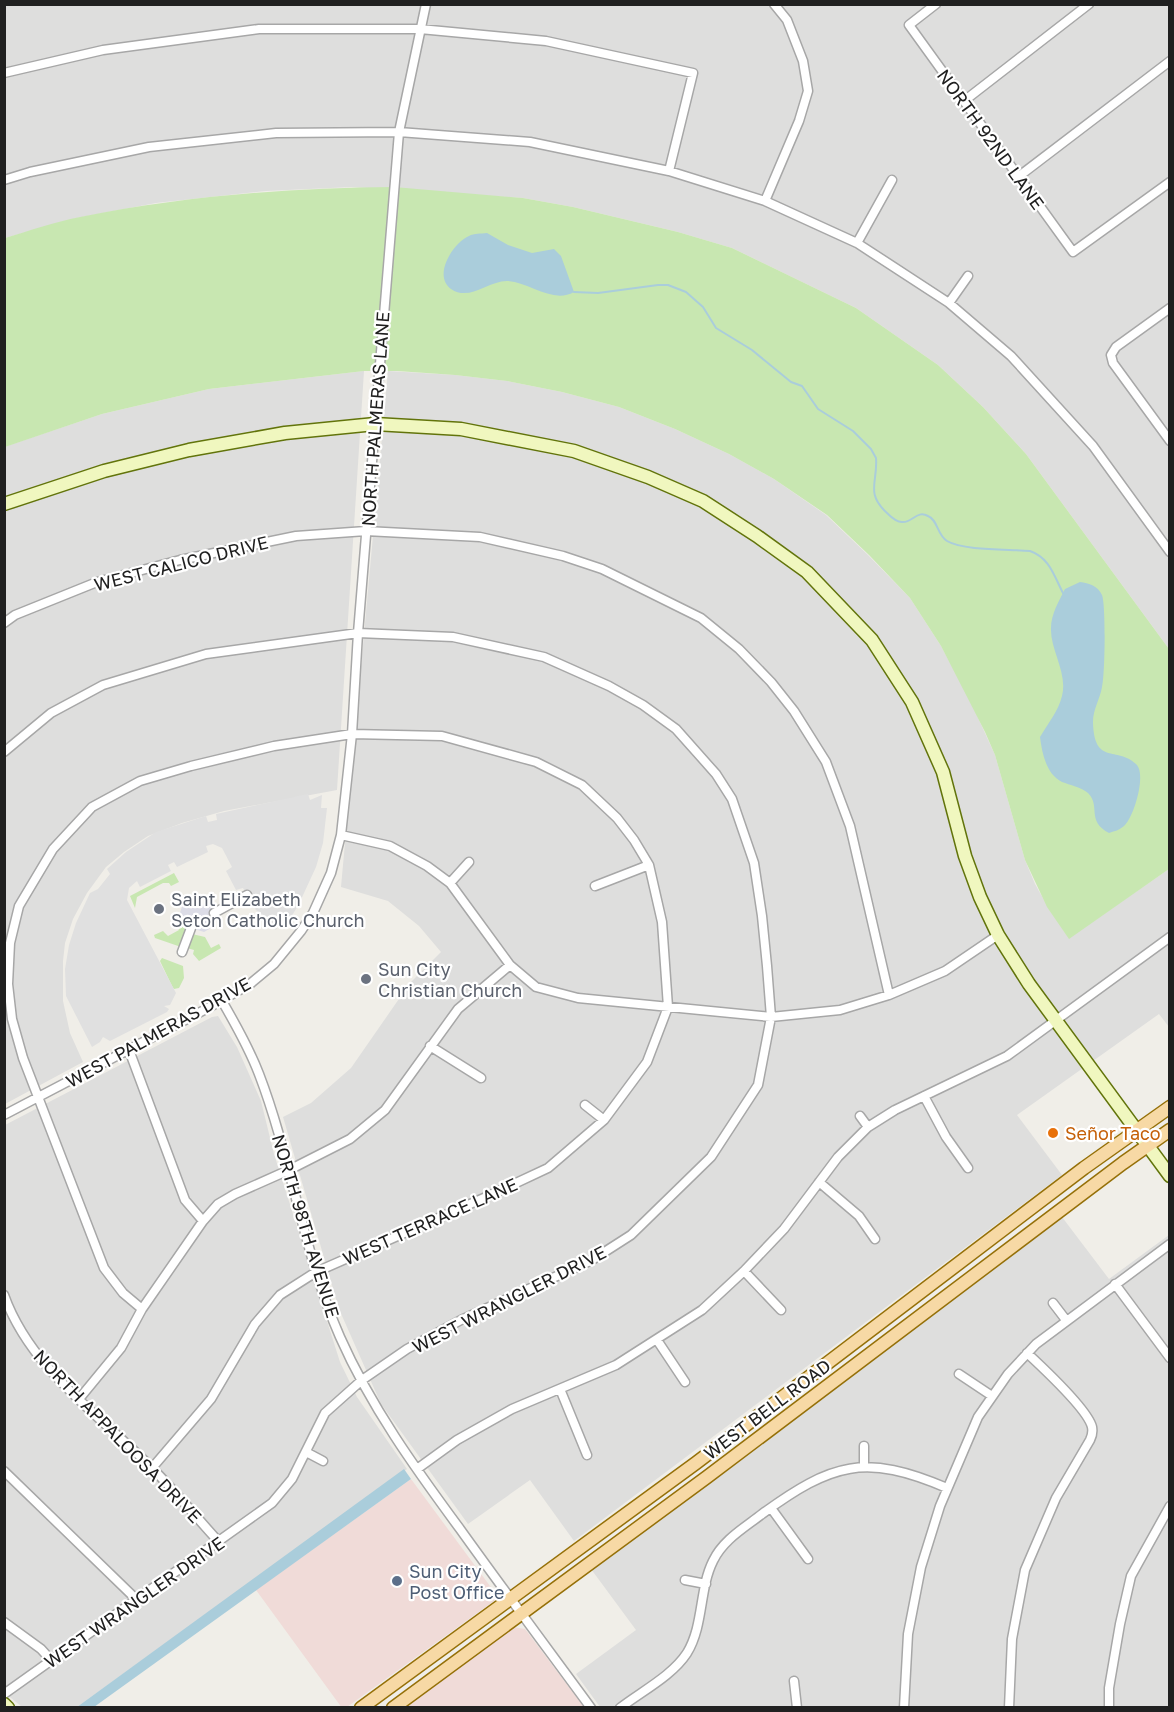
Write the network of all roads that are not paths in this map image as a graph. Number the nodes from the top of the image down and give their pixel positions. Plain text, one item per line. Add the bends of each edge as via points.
1 (426, 4) edge
2 (774, 4) edge
3 (936, 4) edge
4 (1089, 4) edge
5 (420, 29) junction
6 (1170, 61) edge
7 (4, 73) edge
8 (964, 101) junction
9 (399, 132) junction
10 (669, 171) junction
11 (1018, 177) junction
12 (4, 180) edge
13 (892, 180) dead end
14 (1170, 182) edge
15 (765, 201) junction
16 (857, 243) junction
17 (968, 276) dead end
18 (949, 303) junction
19 (1170, 308) edge
20 (375, 424) junction
21 (1170, 441) edge
22 (4, 504) edge
23 (366, 531) junction
24 (1170, 552) edge
25 (4, 623) edge
26 (358, 633) junction
27 (352, 734) junction
28 (4, 752) edge
29 (341, 835) junction
30 (469, 862) dead end
31 (649, 865) junction
32 (450, 883) junction
33 (595, 886) dead end
34 (246, 894) dead end
35 (214, 913) dead end
36 (191, 928) dead end
37 (998, 935) junction
38 (1170, 937) edge
39 (182, 952) dead end
40 (510, 965) junction
41 (889, 995) junction
42 (222, 1001) junction
43 (668, 1007) junction
44 (771, 1017) junction
45 (1056, 1021) junction
46 (430, 1046) junction
47 (129, 1050) junction
48 (481, 1078) dead end
49 (924, 1096) junction
50 (38, 1097) junction
51 (585, 1105) dead end
52 (1170, 1107) edge
53 (4, 1115) edge
54 (860, 1116) dead end
55 (604, 1120) junction
56 (868, 1127) junction
57 (1170, 1130) edge
58 (1136, 1131) junction
59 (1147, 1146) junction
60 (968, 1168) dead end
61 (289, 1170) junction
62 (1170, 1176) edge
63 (819, 1182) junction
64 (202, 1221) junction
65 (874, 1239) dead end
66 (1170, 1244) edge
67 (744, 1271) junction
68 (316, 1272) junction
69 (1115, 1284) junction
70 (4, 1295) edge
71 (1053, 1303) dead end
72 (142, 1309) junction
73 (781, 1310) dead end
74 (1066, 1320) junction
75 (657, 1340) junction
76 (1027, 1353) junction
77 (1170, 1358) edge
78 (959, 1374) dead end
79 (362, 1380) junction
80 (685, 1383) dead end
81 (560, 1389) junction
82 (992, 1396) junction
83 (78, 1399) junction
84 (864, 1446) dead end
85 (306, 1452) junction
86 (587, 1455) dead end
87 (323, 1461) dead end
88 (864, 1467) junction
89 (152, 1468) junction
90 (417, 1469) junction
91 (4, 1472) edge
92 (947, 1488) junction
93 (1170, 1506) edge
94 (771, 1508) junction
95 (219, 1542) junction
96 (808, 1559) dead end
97 (685, 1580) dead end
98 (706, 1584) junction
99 (511, 1599) junction
100 (137, 1600) junction
101 (522, 1613) junction
102 (4, 1622) edge
103 (51, 1660) junction
104 (794, 1681) dead end
105 (4, 1694) edge
106 (4, 1704) edge
107 (8, 1707) edge
108 (361, 1707) edge
109 (393, 1707) edge
110 (591, 1707) edge
111 (620, 1707) edge
112 (797, 1707) edge
113 (904, 1707) edge
114 (1009, 1707) edge
115 (1109, 1707) edge

1 - 5 street, NORTH PALMERAS LANE
2 - 15 street via 787,20 803,61 808,91
3 - 8 street, NORTH 92ND LANE via 909,25
4 - 8 street
5 - 7 street via 259,29 103,50
5 - 9 street, NORTH PALMERAS LANE
5 - 10 street via 546,41 693,74
6 - 11 street
8 - 11 street, NORTH 92ND LANE
9 - 10 street via 530,142
9 - 12 street via 276,133 149,147
9 - 20 street, NORTH PALMERAS LANE
10 - 15 street
11 - 14 street, NORTH 92ND LANE via 1073,252
13 - 16 street
15 - 16 street
16 - 18 street
17 - 18 street
18 - 24 street via 1011,356 1054,401 1093,446
19 - 21 street via 1116,347 1111,355
20 - 22 street via 285,433 189,450 104,471
20 - 23 street, NORTH PALMERAS LANE
20 - 37 street via 462,429 574,451 703,501 807,572 872,640 912,702 943,772 964,856
23 - 25 street, WEST CALICO DRIVE via 296,536 180,560 97,582
23 - 26 street, NORTH PALMERAS LANE
23 - 41 street, WEST CALICO DRIVE via 480,537 563,556 650,591 700,618 740,649 794,711 826,762 850,825
26 - 27 street, NORTH PALMERAS LANE
26 - 28 street, WEST WRANGLER DRIVE via 206,654 112,682 51,713
26 - 44 street, WEST WRANGLER DRIVE via 453,637 544,657 609,686 676,729 727,791 746,838 762,916
27 - 29 street, NORTH PALMERAS LANE
27 - 31 street via 442,736 536,762 582,785 623,825
27 - 50 street via 274,746 140,781 93,807 53,849 19,906 10,943 8,984 12,1020
29 - 32 street via 390,846
29 - 42 street, WEST PALMERAS DRIVE via 331,873 301,931 274,964
30 - 32 street
31 - 33 street
31 - 43 street via 662,922
32 - 40 street
34 - 35 street
36 - 39 street
37 - 41 street via 945,971
37 - 45 street
38 - 45 street
40 - 43 street via 536,987 578,998
40 - 46 street via 458,1009
41 - 44 street via 840,1010
42 - 47 street, WEST PALMERAS DRIVE
42 - 61 street, NORTH 98TH AVENUE via 259,1074
43 - 44 street
43 - 55 street, WEST TERRACE LANE via 647,1062
44 - 79 street, WEST WRANGLER DRIVE via 758,1085 711,1157 632,1235 592,1260 461,1320
45 - 49 street via 1007,1056
45 - 58 street
46 - 48 street
46 - 61 street via 385,1110 350,1139
47 - 50 street, WEST PALMERAS DRIVE
47 - 64 street via 185,1200
49 - 56 street
49 - 60 street
50 - 53 street, WEST PALMERAS DRIVE
50 - 72 street via 104,1268 123,1293
51 - 55 street
52 - 58 main road, WEST BELL ROAD
54 - 56 street
55 - 68 street, WEST TERRACE LANE via 548,1168
56 - 63 street
57 - 59 main road, WEST BELL ROAD
58 - 59 street
58 - 99 main road, WEST BELL ROAD
59 - 62 street
59 - 101 main road, WEST BELL ROAD
61 - 64 street via 226,1199
61 - 68 street, NORTH 98TH AVENUE
63 - 65 street via 859,1216
63 - 67 street
64 - 72 street
66 - 69 street
67 - 73 street
67 - 75 street via 702,1310
68 - 79 street, NORTH 98TH AVENUE via 340,1337
68 - 89 street, WEST TERRACE LANE via 280,1295 255,1324 211,1400
69 - 74 street
69 - 77 street
70 - 83 street, NORTH APPALOOSA DRIVE via 11,1315 40,1359
71 - 74 street
72 - 83 street via 121,1348
74 - 76 street
75 - 80 street
75 - 81 street via 616,1365
76 - 82 street
76 - 114 street via 1079,1408 1093,1431 1056,1498 1025,1570 1012,1639
78 - 82 street
79 - 85 street, WEST WRANGLER DRIVE via 325,1413
79 - 90 street, NORTH 98TH AVENUE
81 - 86 street
81 - 90 street via 512,1409 457,1440
82 - 92 street via 973,1427
83 - 89 street, NORTH APPALOOSA DRIVE
84 - 88 street
85 - 87 street
85 - 95 street, WEST WRANGLER DRIVE via 292,1479 272,1503
88 - 92 street via 907,1472
88 - 94 street via 817,1478
89 - 95 street, NORTH APPALOOSA DRIVE
90 - 99 street, NORTH 98TH AVENUE
91 - 100 street
92 - 113 street via 915,1590
93 - 115 street via 1131,1576 1109,1688
94 - 96 street
94 - 98 street via 722,1546
95 - 100 street, WEST WRANGLER DRIVE
97 - 98 street
98 - 111 street via 696,1630 686,1654 674,1668
99 - 101 street, NORTH 98TH AVENUE
99 - 108 main road, WEST BELL ROAD
100 - 103 street, WEST WRANGLER DRIVE
101 - 109 main road, WEST BELL ROAD
101 - 110 street, NORTH 98TH AVENUE
102 - 103 street
103 - 105 street, WEST WRANGLER DRIVE
104 - 112 street
106 - 107 street

